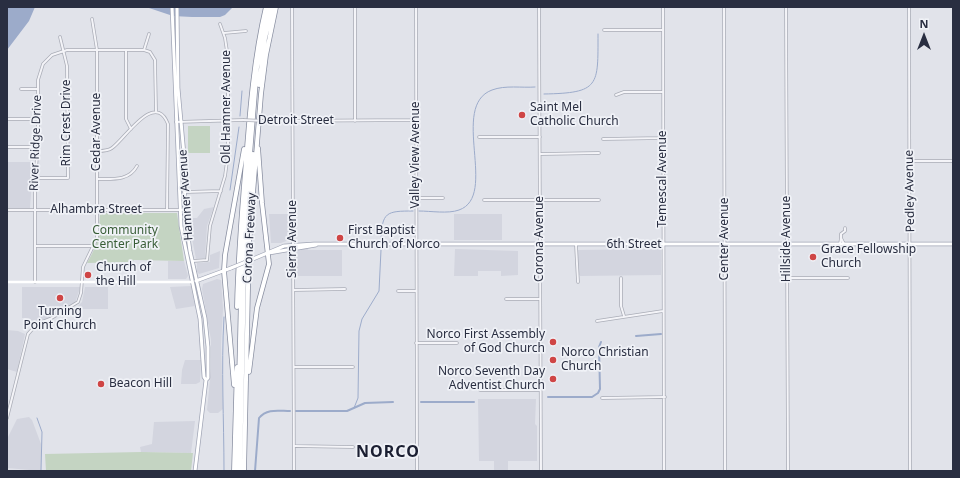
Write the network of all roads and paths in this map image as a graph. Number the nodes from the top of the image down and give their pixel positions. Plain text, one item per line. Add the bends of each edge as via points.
1 (172, 7) edge
2 (177, 7) edge
3 (266, 7) edge
4 (269, 7) edge
5 (272, 7) edge
6 (276, 7) edge
7 (292, 7) edge
8 (355, 7) edge
9 (416, 7) edge
10 (539, 7) edge
11 (663, 7) edge
12 (724, 7) edge
13 (786, 7) edge
14 (909, 7) edge
15 (92, 19) dead end
16 (220, 24) dead end
17 (604, 30) dead end
18 (663, 30) junction
19 (246, 31) dead end
20 (224, 33) junction
21 (149, 34) dead end
22 (60, 37) dead end
23 (97, 50) junction
24 (126, 50) junction
25 (144, 50) junction
26 (63, 51) junction
27 (21, 89) dead end
28 (38, 89) junction
29 (663, 92) junction
30 (616, 95) dead end
31 (156, 112) junction
32 (7, 119) edge
33 (38, 119) junction
34 (416, 120) junction
35 (228, 121) junction
36 (292, 121) junction
37 (355, 121) junction
38 (176, 122) junction
39 (181, 122) junction
40 (249, 127) junction
41 (258, 127) junction
42 (131, 129) junction
43 (479, 137) dead end
44 (540, 137) junction
45 (663, 138) junction
46 (603, 139) dead end
47 (7, 147) edge
48 (38, 148) junction
49 (97, 151) junction
50 (600, 153) dead end
51 (540, 154) junction
52 (909, 161) junction
53 (953, 161) edge
54 (137, 166) dead end
55 (35, 178) junction
56 (97, 179) junction
57 (220, 191) junction
58 (185, 192) junction
59 (416, 198) junction
60 (443, 198) dead end
61 (484, 200) dead end
62 (540, 200) junction
63 (599, 200) dead end
64 (7, 210) edge
65 (35, 210) junction
66 (167, 210) junction
67 (181, 210) junction
68 (185, 210) junction
69 (97, 211) junction
70 (845, 228) dead end
71 (663, 244) junction
72 (725, 244) junction
73 (787, 244) junction
74 (842, 244) junction
75 (910, 244) junction
76 (953, 244) edge
77 (417, 245) junction
78 (540, 245) junction
79 (576, 245) junction
80 (35, 246) junction
81 (95, 246) junction
82 (293, 246) junction
83 (269, 253) junction
84 (193, 261) junction
85 (224, 271) junction
86 (621, 278) dead end
87 (787, 278) junction
88 (848, 278) dead end
89 (197, 281) junction
90 (7, 282) edge
91 (35, 282) junction
92 (82, 282) junction
93 (193, 282) junction
94 (578, 282) dead end
95 (294, 290) junction
96 (345, 290) dead end
97 (398, 291) dead end
98 (416, 291) junction
99 (506, 299) dead end
100 (540, 299) junction
101 (199, 309) junction
102 (663, 311) junction
103 (624, 316) junction
104 (205, 318) junction
105 (597, 321) dead end
106 (416, 343) junction
107 (457, 343) dead end
108 (294, 367) junction
109 (353, 367) dead end
110 (206, 380) junction
111 (246, 387) junction
112 (480, 390) dead end
113 (540, 390) junction
114 (665, 397) junction
115 (602, 398) dead end
116 (7, 418) edge
117 (235, 424) junction
118 (295, 446) junction
119 (353, 447) dead end
120 (194, 471) edge
121 (236, 471) edge
122 (240, 471) edge
123 (244, 471) edge
124 (294, 471) edge
125 (417, 471) edge
126 (541, 471) edge
127 (664, 471) edge
128 (725, 471) edge
129 (788, 471) edge
130 (910, 471) edge

1 - 38 main road, Hamner Avenue
2 - 39 main road, Hamner Avenue
3 - 40 highway, Corona Freeway via 256,53
4 - 121 highway via 257,67 242,254
5 - 122 highway via 261,66 248,205
6 - 41 highway, Corona Freeway via 266,55
7 - 36 street, Sierra Avenue
8 - 37 street
9 - 34 street, Valley View Avenue
10 - 44 street, Corona Avenue
11 - 18 street, Temescal Avenue
12 - 72 street, Center Avenue
13 - 73 street, Hillside Avenue
14 - 52 street, Pedley Avenue
15 - 23 street, Cedar Avenue
16 - 20 street, Old Hamner Avenue
17 - 18 street
18 - 29 street, Temescal Avenue
19 - 20 street
20 - 35 street, Old Hamner Avenue via 228,58
21 - 25 street
22 - 26 street, Rim Crest Drive
23 - 24 street
23 - 26 street
23 - 49 street, Cedar Avenue
24 - 25 street
24 - 42 street via 126,119
25 - 31 street via 150,52 155,60
26 - 28 street, River Ridge Drive via 52,56 44,64 40,72
26 - 55 street, Rim Crest Drive via 67,66 68,178
27 - 28 street
28 - 33 street, River Ridge Drive
29 - 30 street via 624,92
29 - 45 street, Temescal Avenue
31 - 42 street via 144,115
31 - 66 street via 162,115 168,124
32 - 33 street
33 - 48 street, River Ridge Drive
34 - 37 street, Detroit Street
34 - 59 street, Valley View Avenue
35 - 36 street, Detroit Street, bridge
35 - 39 street, Detroit Street
35 - 57 street, Old Hamner Avenue via 227,167
36 - 37 street, Detroit Street
36 - 82 street, Sierra Avenue
38 - 39 street, Detroit Street
38 - 67 main road, Hamner Avenue
39 - 58 main road, Hamner Avenue
40 - 85 highway
40 - 117 highway, Corona Freeway via 237,287
41 - 83 highway via 262,203
41 - 111 highway, Corona Freeway via 247,287
42 - 49 street via 113,148
43 - 44 street
44 - 51 street, Corona Avenue
45 - 46 street
45 - 71 street, Temescal Avenue
47 - 48 street
48 - 55 street, River Ridge Drive
49 - 56 street, Cedar Avenue
50 - 51 street
51 - 62 street, Corona Avenue
52 - 53 street
52 - 75 street, Pedley Avenue
54 - 56 street via 134,172 122,178
55 - 65 street, River Ridge Drive
56 - 69 street, Cedar Avenue
57 - 58 street
57 - 84 street, Old Hamner Avenue via 210,226 207,260
58 - 68 main road, Hamner Avenue
59 - 60 street
59 - 77 street, Valley View Avenue
61 - 62 street
62 - 63 street
62 - 78 street, Corona Avenue
64 - 65 street, Alhambra Street
65 - 69 street, Alhambra Street
65 - 80 street, River Ridge Drive
66 - 67 street, Alhambra Street
66 - 69 street, Alhambra Street
67 - 68 street, Alhambra Street
67 - 93 main road, Hamner Avenue via 182,230
68 - 84 main road, Hamner Avenue
69 - 81 street, Cedar Avenue
70 - 74 street via 841,234
71 - 72 main road, 6th Street
71 - 79 main road, 6th Street
71 - 102 street, Temescal Avenue
72 - 73 main road, 6th Street
72 - 128 street, Center Avenue
73 - 74 main road, 6th Street
73 - 87 street, Hillside Avenue
74 - 75 main road, 6th Street
75 - 76 main road, 6th Street
75 - 130 street, Pedley Avenue
77 - 78 main road, 6th Street
77 - 82 main road, 6th Street
77 - 98 street, Valley View Avenue
78 - 79 main road, 6th Street
78 - 100 street, Corona Avenue
79 - 94 street
80 - 81 street
80 - 91 street, River Ridge Drive
81 - 92 street via 83,267
82 - 83 main road, 6th Street
82 - 95 street, Sierra Avenue
83 - 85 main road, 6th Street, bridge
83 - 111 highway via 253,329
84 - 89 main road, Hamner Avenue
85 - 89 main road, 6th Street
85 - 117 highway
86 - 103 street via 621,306
87 - 88 street
87 - 129 street, Hillside Avenue
89 - 93 main road, 6th Street
89 - 104 main road, Hamner Avenue
90 - 91 main road
91 - 92 main road
92 - 93 main road
92 - 116 street via 80,298 74,306 37,324 28,334
93 - 101 main road, Hamner Avenue
95 - 96 street
95 - 108 street, Sierra Avenue
97 - 98 street
98 - 106 street, Valley View Avenue
99 - 100 street
100 - 113 street, Corona Avenue
101 - 104 main road
101 - 110 main road, Hamner Avenue
102 - 103 street
102 - 114 street, Temescal Avenue
103 - 105 street
104 - 110 main road, Hamner Avenue via 208,361
106 - 107 street
106 - 125 street, Valley View Avenue
108 - 109 street
108 - 118 street, Sierra Avenue
110 - 120 main road, Hamner Avenue
111 - 123 highway, Corona Freeway
112 - 113 street
113 - 126 street, Corona Avenue
114 - 115 street
114 - 127 street, Temescal Avenue
117 - 121 highway, Corona Freeway
118 - 119 street
118 - 124 street, Sierra Avenue

